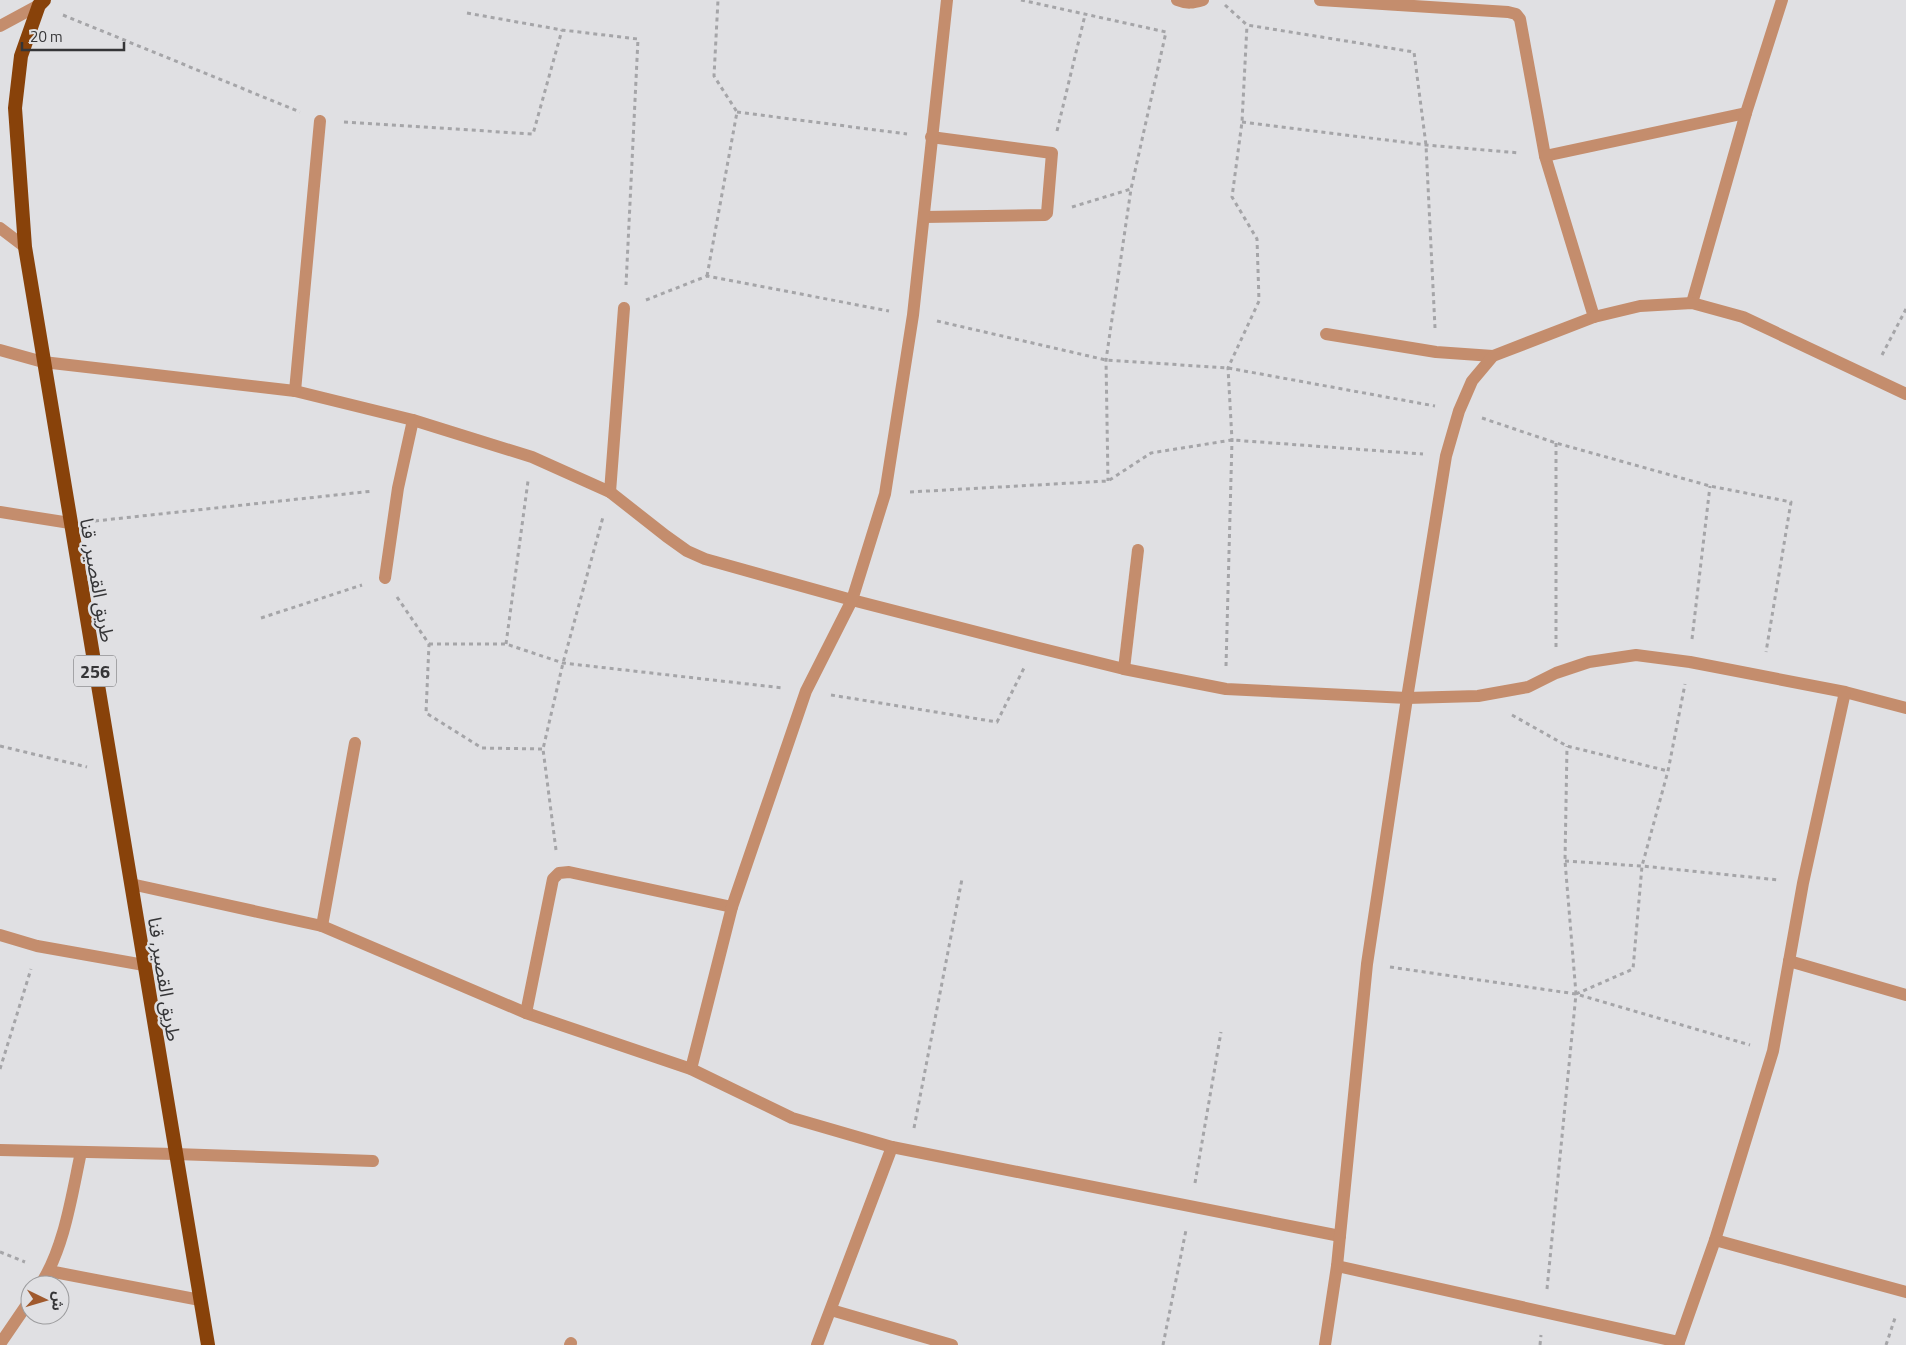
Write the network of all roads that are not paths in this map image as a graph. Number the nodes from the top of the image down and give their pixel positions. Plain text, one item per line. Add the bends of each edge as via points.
1 (947, 0) edge
2 (1177, 0) edge
3 (1204, 0) edge
4 (1320, 0) edge
5 (1782, 0) edge
6 (41, 2) edge
7 (0, 26) edge
8 (1746, 113) junction
9 (320, 121) road end
10 (931, 137) junction
11 (1545, 156) junction
12 (924, 217) junction
13 (0, 228) edge
14 (25, 247) junction
15 (1692, 303) junction
16 (624, 308) road end
17 (1594, 318) junction
18 (1326, 334) dead end
19 (0, 350) edge
20 (1493, 356) junction
21 (43, 362) junction
22 (296, 391) junction
23 (1906, 394) edge
24 (412, 420) junction
25 (610, 492) junction
26 (0, 512) edge
27 (70, 523) junction
28 (1138, 550) dead end
29 (384, 578) road end
30 (852, 600) junction
31 (1124, 669) junction
32 (1845, 692) junction
33 (1407, 698) junction
34 (1906, 708) edge
35 (355, 743) dead end
36 (131, 884) junction
37 (732, 907) junction
38 (322, 926) junction
39 (0, 935) edge
40 (1789, 961) junction
41 (144, 966) junction
42 (1906, 995) edge
43 (526, 1013) junction
44 (691, 1069) junction
45 (892, 1147) junction
46 (0, 1150) edge
47 (81, 1152) junction
48 (175, 1154) junction
49 (373, 1162) dead end
50 (1340, 1236) junction
51 (1716, 1240) junction
52 (1337, 1266) junction
53 (50, 1271) junction
54 (47, 1275) edge
55 (1905, 1292) edge
56 (200, 1300) junction
57 (831, 1310) junction
58 (20, 1315) edge
59 (0, 1344) edge
60 (1678, 1344) edge
61 (208, 1345) edge
62 (817, 1345) edge
63 (951, 1345) edge
64 (1325, 1345) edge

1 - 10 street
2 - 3 street via 1185,3
4 - 11 street via 1516,14 1520,19
5 - 8 street
6 - 7 street
6 - 14 highway, طريق القصير, قنا / 256 via 21,56 15,108
8 - 11 street
8 - 15 street
9 - 22 street
10 - 12 street
10 - 12 street via 1052,153 1046,215
11 - 17 street
12 - 30 street via 913,315 885,494
13 - 14 street
14 - 21 highway, طريق القصير, قنا / 256
15 - 17 street via 1640,306
15 - 23 street via 1743,317
16 - 25 street
17 - 20 street
18 - 20 street via 1436,352
19 - 21 street
20 - 33 street via 1472,381 1446,456
21 - 22 street
21 - 27 highway, طريق القصير, قنا / 256
22 - 24 street
24 - 25 street via 532,457
24 - 29 street
25 - 30 street via 666,536 705,559
26 - 27 street
27 - 36 highway, طريق القصير, قنا / 256
28 - 31 street
30 - 31 street
30 - 37 street via 806,691
31 - 33 street via 1226,689
32 - 33 street via 1690,662 1636,655 1589,662 1528,687 1478,696
32 - 34 street
32 - 40 street
33 - 50 street via 1367,964
35 - 38 street
36 - 38 street
36 - 41 highway, طريق القصير, قنا / 256
37 - 43 street via 569,872 559,873 553,879
37 - 44 street
38 - 43 street
39 - 41 street via 38,946
40 - 42 street
40 - 51 street via 1773,1051
41 - 48 highway, طريق القصير, قنا / 256
43 - 44 street
44 - 45 street via 792,1118
45 - 50 street
45 - 57 street
46 - 47 street
47 - 48 street
47 - 53 street via 68,1213
48 - 49 street
48 - 56 highway, طريق القصير, قنا / 256
50 - 52 street
51 - 55 street
51 - 60 street
52 - 60 street
52 - 64 street
53 - 54 street
53 - 56 street
56 - 61 highway, طريق القصير, قنا / 256
57 - 62 street
57 - 63 street
58 - 59 street

